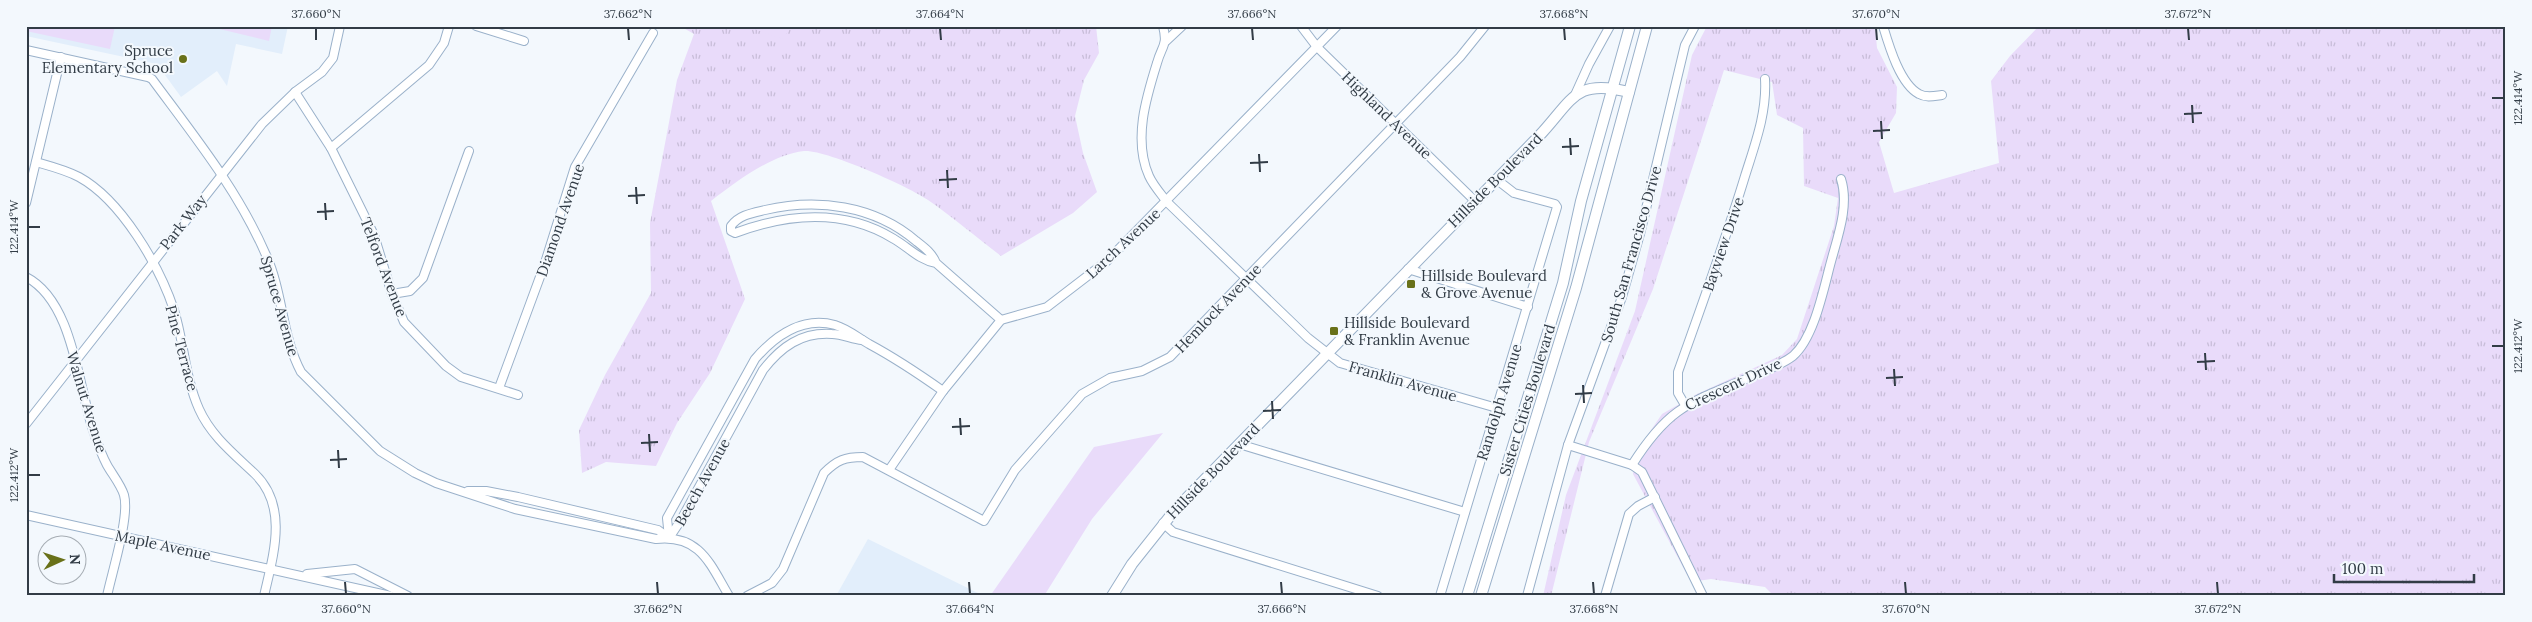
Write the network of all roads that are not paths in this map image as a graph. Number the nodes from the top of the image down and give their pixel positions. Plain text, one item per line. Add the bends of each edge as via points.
1 (340, 26) edge
2 (449, 26) edge
3 (476, 26) edge
4 (1163, 26) edge
5 (1182, 26) edge
6 (1301, 26) edge
7 (1337, 26) edge
8 (1485, 26) edge
9 (1610, 26) edge
10 (1630, 26) edge
11 (1647, 26) edge
12 (1695, 26) edge
13 (1883, 26) edge
14 (653, 33) dead end
15 (524, 41) dead end
16 (1166, 41) junction
17 (1317, 47) junction
18 (26, 50) edge
19 (61, 57) junction
20 (1766, 80) dead end
21 (1612, 87) junction
22 (295, 92) junction
23 (1629, 92) junction
24 (1576, 95) junction
25 (1942, 95) dead end
26 (1396, 123) junction
27 (331, 148) junction
28 (469, 151) dead end
29 (36, 162) junction
30 (222, 173) junction
31 (1496, 179) junction
32 (1841, 180) dead end
33 (1475, 201) junction
34 (1167, 202) junction
35 (26, 203) edge
36 (787, 205) junction
37 (788, 217) junction
38 (152, 261) junction
39 (936, 263) junction
40 (1408, 269) junction
41 (26, 277) edge
42 (1246, 278) junction
43 (392, 294) junction
44 (1528, 306) junction
45 (1001, 320) junction
46 (862, 340) junction
47 (1327, 354) junction
48 (75, 359) junction
49 (499, 388) junction
50 (943, 392) junction
51 (518, 395) dead end
52 (1685, 405) junction
53 (1497, 408) junction
54 (26, 424) edge
55 (1239, 444) junction
56 (1568, 445) junction
57 (1632, 465) junction
58 (889, 470) junction
59 (462, 491) junction
60 (1655, 497) junction
61 (1465, 512) junction
62 (26, 515) edge
63 (1163, 524) junction
64 (120, 536) junction
65 (669, 538) junction
66 (271, 568) junction
67 (301, 575) junction
68 (1703, 594) edge
69 (106, 596) edge
70 (264, 596) edge
71 (391, 596) edge
72 (408, 596) edge
73 (729, 596) edge
74 (747, 596) edge
75 (1112, 596) edge
76 (1378, 596) edge
77 (1440, 596) edge
78 (1467, 596) edge
79 (1481, 596) edge
80 (1527, 596) edge
81 (1605, 596) edge

1 - 22 street, Park Way via 332,58 322,72
2 - 27 street via 444,43 429,65
3 - 15 street
4 - 16 street
5 - 16 street
6 - 17 street, Highland Avenue
7 - 17 street, Larch Avenue
8 - 26 street, Hemlock Avenue
9 - 24 street, Hillside Boulevard via 1588,64
10 - 21 main road
11 - 23 main road
12 - 56 street, South San Francisco Drive via 1685,45 1622,297
13 - 25 street via 1891,53 1905,80 1918,94 1928,97
14 - 49 street, Diamond Avenue via 575,167 544,266
16 - 34 street, Franklin Avenue via 1143,110 1142,145 1149,176
17 - 26 street, Highland Avenue
17 - 34 street, Larch Avenue
18 - 19 street, Spruce Avenue
19 - 29 street
19 - 30 street, Spruce Avenue via 148,77
20 - 52 street, Bayview Drive via 1762,121 1678,372 1678,393
21 - 23 main road, Hillside Boulevard
21 - 24 main road, Hillside Boulevard via 1594,86
21 - 78 main road, Sister Cities Boulevard via 1563,283
22 - 27 street, Telford Avenue
22 - 30 street, Park Way via 262,124
23 - 79 main road, Sister Cities Boulevard via 1576,288
24 - 31 main road, Hillside Boulevard
26 - 33 street, Highland Avenue
26 - 42 street, Hemlock Avenue
27 - 43 street, Telford Avenue via 374,235
28 - 43 street via 423,278 410,291
29 - 35 street
29 - 38 street, Pine Terrace via 78,177 99,192 119,211
30 - 38 street, Park Way
30 - 59 street, Spruce Avenue via 267,257 294,358 301,372 380,451 415,473
31 - 33 main road, Hillside Boulevard
31 - 44 street, Randolph Avenue via 1514,193 1555,204 1558,208
32 - 52 street, Crescent Drive via 1845,199 1836,241 1804,342 1793,356 1777,365
33 - 40 main road, Hillside Boulevard
34 - 42 street, Franklin Avenue
34 - 45 street, Larch Avenue via 1107,261 1047,307
36 - 37 street
36 - 37 street via 742,216 735,221 731,231 735,233
36 - 39 street via 821,204 868,213 908,234 932,254
37 - 39 street via 831,217 853,222 893,238 926,261
38 - 48 street, Park Way
38 - 66 street, Pine Terrace via 174,309 195,399 204,419 219,440 257,475 267,490 276,514
39 - 45 street
40 - 44 street
40 - 47 main road, Hillside Boulevard
41 - 48 street, Walnut Avenue via 47,294 59,315
42 - 47 street, Franklin Avenue
42 - 58 street, Hemlock Avenue via 1170,357 1142,370 1110,378 1082,394 1015,470 984,521
43 - 49 street, Telford Avenue via 404,322 446,366 461,377
44 - 53 street, Randolph Avenue
45 - 50 street
46 - 50 street, Beech Avenue via 904,363
46 - 65 street, Beech Avenue via 833,334 812,335 778,352 764,370
46 - 65 street, Beech Avenue via 834,325 815,323 791,328 771,341 755,359 667,518
47 - 53 street, Franklin Avenue via 1352,367
47 - 55 main road, Hillside Boulevard
48 - 54 street, Park Way
48 - 64 street, Walnut Avenue via 92,429 124,495 125,518
49 - 51 street, Telford Avenue
50 - 58 street
52 - 57 street, Crescent Drive via 1656,430
53 - 61 street, Randolph Avenue
55 - 61 street
55 - 63 main road, Hillside Boulevard
56 - 57 street
56 - 80 street, South San Francisco Drive
57 - 60 street via 1642,472
58 - 74 street, Hemlock Avenue via 863,457 844,457 832,464 824,473 783,569 772,583
59 - 65 street, Spruce Avenue via 515,509 656,539
59 - 65 street, Spruce Avenue via 486,491 518,497 658,530
60 - 68 street
60 - 81 street via 1629,514
61 - 77 street, Randolph Avenue
62 - 64 street, Maple Avenue
63 - 75 main road, Hillside Boulevard
63 - 76 street via 1174,532
64 - 66 street, Maple Avenue
64 - 69 street, Walnut Avenue
65 - 73 street, Spruce Avenue via 691,543 701,550
66 - 67 street, Maple Avenue
66 - 70 street, Pine Terrace
67 - 71 street, Maple Avenue
67 - 72 street, Maple Avenue via 355,569

